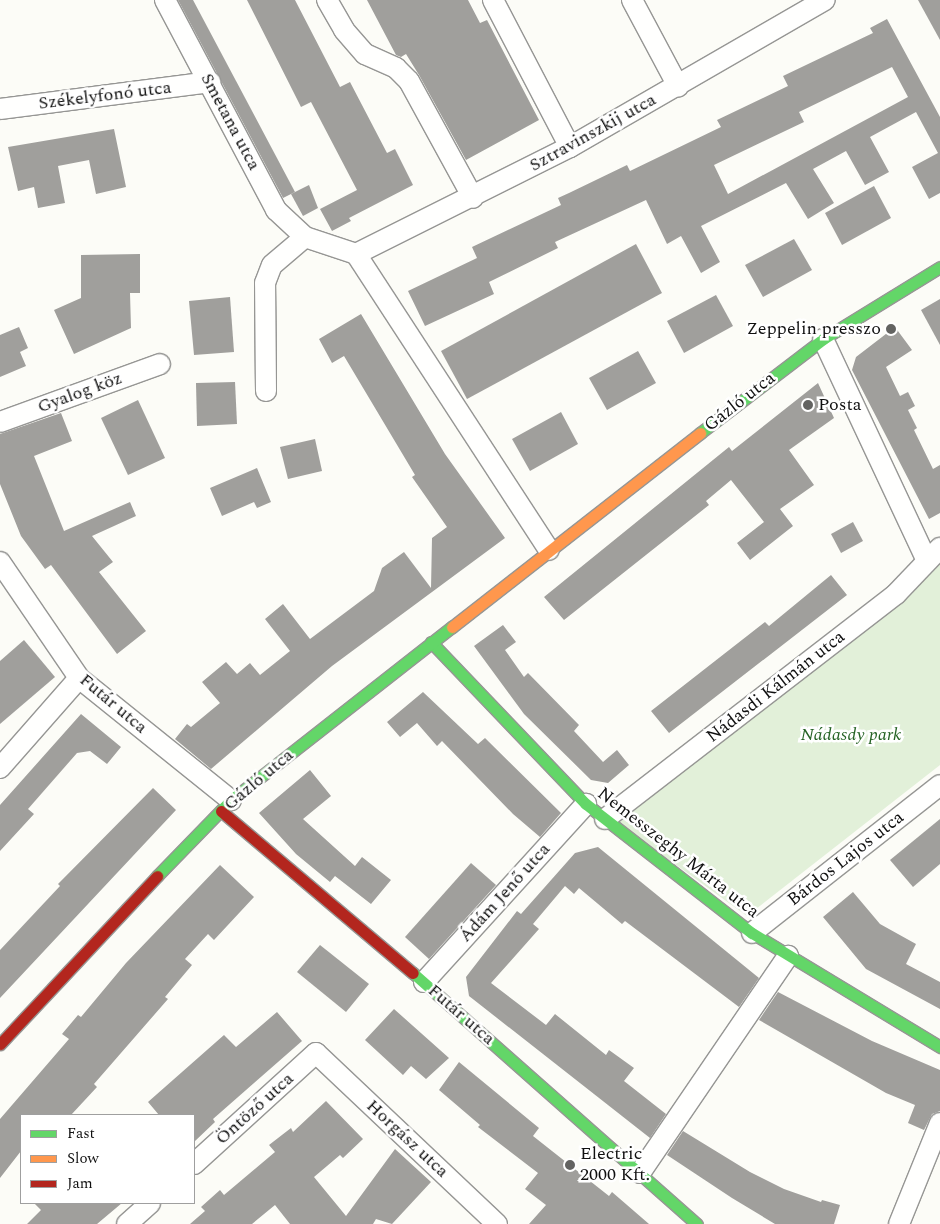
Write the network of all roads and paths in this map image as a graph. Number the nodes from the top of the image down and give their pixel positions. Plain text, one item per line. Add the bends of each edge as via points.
1 (165, 0) edge
2 (327, 0) edge
3 (494, 0) edge
4 (632, 0) edge
5 (825, 0) edge
6 (800, 6) edge
7 (210, 82) junction
8 (678, 86) junction
9 (0, 109) edge
10 (570, 147) junction
11 (473, 198) junction
12 (305, 237) junction
13 (356, 254) junction
14 (940, 267) edge
15 (823, 339) junction
16 (160, 364) dead end
17 (266, 392) dead end
18 (0, 422) edge
19 (549, 550) junction
20 (933, 554) edge
21 (0, 562) edge
22 (431, 642) junction
23 (79, 678) junction
24 (0, 768) edge
25 (940, 785) edge
26 (586, 804) junction
27 (226, 805) junction
28 (605, 819) junction
29 (752, 934) junction
30 (788, 956) junction
31 (424, 982) junction
32 (0, 1044) edge
33 (940, 1047) edge
34 (316, 1053) joint
35 (940, 1124) edge
36 (195, 1163) edge
37 (640, 1173) junction
38 (149, 1204) edge
39 (126, 1224) edge
40 (497, 1224) edge
41 (697, 1224) edge
42 (899, 1224) edge

1 - 7 street, Smetana utca
2 - 11 street via 344,30 365,54 396,68 410,81
3 - 10 street
4 - 8 street
5 - 6 street, Sztravinszkij utca
6 - 8 street, Sztravinszkij utca
7 - 9 street, Székelyfonó utca
7 - 12 street, Smetana utca via 276,210
8 - 10 street, Sztravinszkij utca
10 - 11 street, Sztravinszkij utca
11 - 13 street, Sztravinszkij utca
12 - 13 street, Smetana utca
12 - 17 street via 272,265 266,283
13 - 19 street
14 - 15 street, Gázló utca
15 - 19 street, Gázló utca
15 - 20 street
16 - 18 street, Gyalog köz
19 - 22 street, Gázló utca
20 - 28 street, Nádasdi Kálmán utca via 896,594
21 - 23 street, Futár utca
22 - 26 street, Nemesszeghy Márta utca
22 - 27 street, Gázló utca
23 - 24 street
23 - 27 street, Futár utca
25 - 29 street, Bárdos Lajos utca
26 - 28 street, Nemesszeghy Márta utca
26 - 31 street, Ádám Jenő utca
27 - 31 street, Futár utca
27 - 32 street, Gázló utca
28 - 29 street, Nemesszeghy Márta utca
29 - 30 street, Nemesszeghy Márta utca
30 - 33 street, Nemesszeghy Márta utca
30 - 37 street
31 - 37 street, Futár utca
34 - 36 street, Öntöző utca
34 - 40 street, Horgász utca
35 - 42 street
37 - 41 street, Futár utca
38 - 39 street

